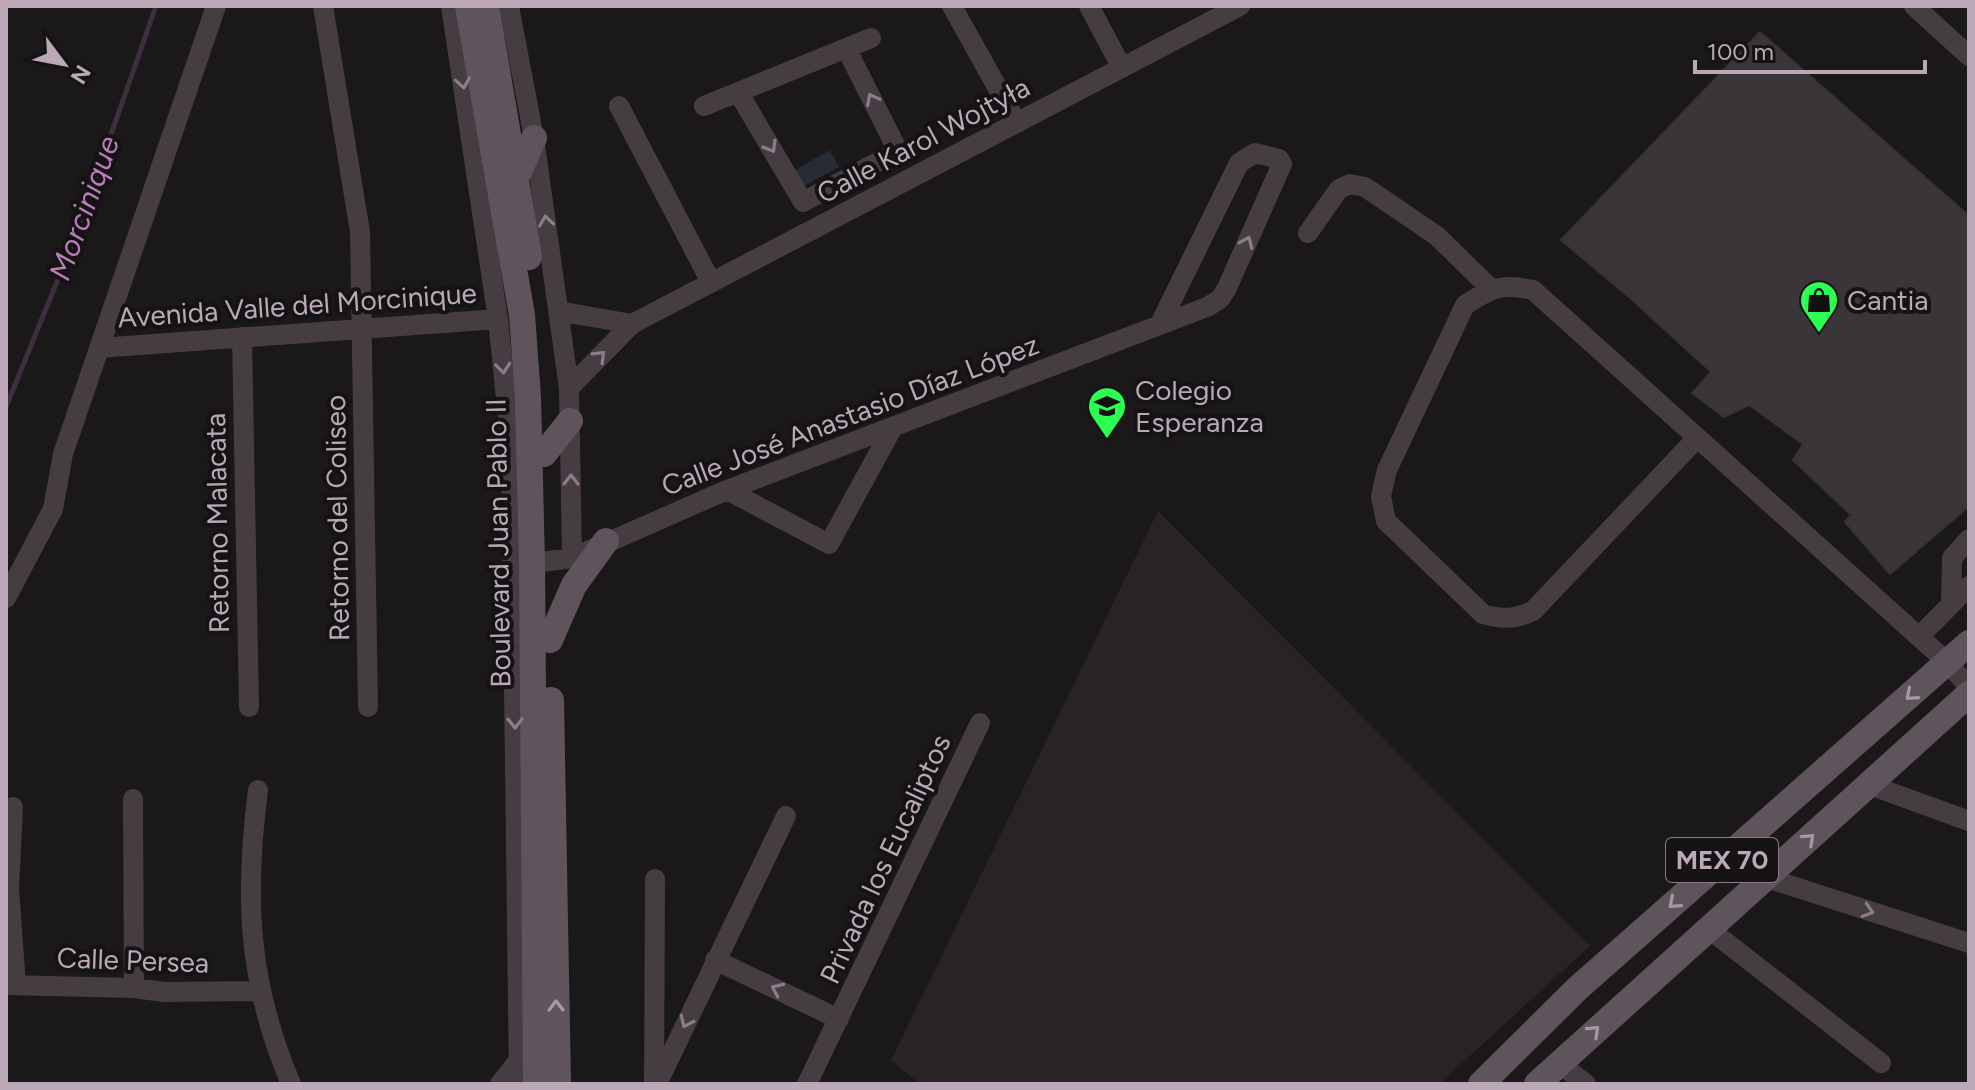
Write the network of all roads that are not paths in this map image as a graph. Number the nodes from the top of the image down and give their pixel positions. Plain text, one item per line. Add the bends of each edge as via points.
1 (216, 6) edge
2 (323, 6) edge
3 (451, 6) edge
4 (468, 6) edge
5 (486, 6) edge
6 (509, 6) edge
7 (952, 6) edge
8 (1089, 6) edge
9 (1914, 6) edge
10 (1228, 9) edge
11 (871, 38) dead end
12 (846, 48) junction
13 (1969, 56) edge
14 (1122, 68) junction
15 (738, 92) junction
16 (619, 106) dead end
17 (704, 106) dead end
18 (1017, 123) junction
19 (534, 138) junction
20 (863, 170) junction
21 (517, 176) junction
22 (837, 184) junction
23 (876, 196) junction
24 (851, 210) junction
25 (1308, 233) dead end
26 (711, 282) junction
27 (1490, 288) junction
28 (558, 311) junction
29 (498, 319) junction
30 (632, 324) junction
31 (1160, 324) junction
32 (362, 328) junction
33 (242, 337) junction
34 (99, 348) junction
35 (569, 388) junction
36 (570, 421) junction
37 (893, 427) junction
38 (1696, 439) junction
39 (544, 454) junction
40 (727, 490) junction
41 (1969, 539) edge
42 (606, 541) junction
43 (541, 562) junction
44 (1969, 586) edge
45 (6, 598) edge
46 (1951, 603) junction
47 (1919, 637) junction
48 (550, 640) junction
49 (1969, 643) edge
50 (1947, 662) junction
51 (1969, 687) edge
52 (1969, 694) edge
53 (249, 707) dead end
54 (368, 707) dead end
55 (980, 723) dead end
56 (517, 767) junction
57 (1867, 784) junction
58 (258, 790) dead end
59 (534, 795) junction
60 (133, 799) dead end
61 (13, 807) dead end
62 (786, 816) dead end
63 (1969, 821) edge
64 (1767, 878) junction
65 (655, 879) dead end
66 (1709, 929) junction
67 (1969, 943) edge
68 (715, 960) junction
69 (11, 985) edge
70 (134, 988) junction
71 (259, 991) junction
72 (839, 1019) junction
73 (518, 1061) junction
74 (1559, 1063) junction
75 (1881, 1063) dead end
76 (291, 1084) edge
77 (500, 1084) edge
78 (519, 1084) edge
79 (536, 1084) edge
80 (558, 1084) edge
81 (656, 1084) edge
82 (807, 1084) edge
83 (1481, 1084) edge
84 (1537, 1084) edge
85 (1586, 1084) edge

1 - 34 street
2 - 32 street, Retorno del Coliseo via 360,232
3 -> 29 street, Boulevard Juan Pablo II
4 - 43 main road, Boulevard Juan Pablo II via 522,315
5 - 21 main road, Boulevard Juan Pablo II
6 - 19 street
7 - 18 street
8 - 14 street
9 - 13 street
10 - 14 street, Calle Karol Wojtyła
11 - 12 street
12 - 15 street
20 -> 12 street via 898,151
14 - 18 street, Calle Karol Wojtyła
15 - 17 street
15 -> 22 street via 803,202
16 - 26 street
18 - 23 street, Calle Karol Wojtyła
19 - 21 main road
28 -> 19 street
20 - 22 street
20 - 23 street
21 - 39 main road, Boulevard Juan Pablo II via 538,313
22 - 24 street
23 - 24 street, Calle Karol Wojtyła
24 - 26 street, Calle Karol Wojtyła
25 - 27 street via 1339,189 1350,184 1365,187 1437,236
26 - 30 street, Calle Karol Wojtyła
27 - 38 street via 1533,290
27 - 38 street via 1465,305 1387,470 1381,496 1386,521 1483,614 1501,619 1533,611
28 - 30 street
28 - 35 street
29 - 32 street, Avenida Valle del Morcinique
29 -> 43 street, Boulevard Juan Pablo II via 511,449
35 -> 30 street, Calle Karol Wojtyła
31 -> 31 street, Calle José Anastasio Díaz López via 1220,299 1282,164 1279,159 1255,153 1239,163
31 - 37 street, Calle José Anastasio Díaz López
32 - 33 street, Avenida Valle del Morcinique
32 - 54 street, Retorno del Coliseo
33 - 34 street, Avenida Valle del Morcinique
33 - 53 street, Retorno Malacata
34 - 45 street via 63,454 53,509
35 - 36 street
36 - 39 main road
43 -> 36 street
37 - 40 street, Calle José Anastasio Díaz López
37 - 40 street via 829,544
38 - 47 street
39 - 43 main road, Boulevard Juan Pablo II
40 - 42 street, Calle José Anastasio Díaz López
41 - 46 street via 1952,558
42 - 43 street, Calle José Anastasio Díaz López
42 - 48 main road via 574,585
43 - 48 main road, Boulevard Juan Pablo II
43 -> 56 street, Boulevard Juan Pablo II
43 - 59 main road, Boulevard Juan Pablo II
44 - 46 street
46 - 47 street
47 - 50 street
80 -> 48 main road, Boulevard Juan Pablo II
49 - 50 main road, MEX 70
50 - 51 street
50 -> 83 main road, MEX 70 via 1578,988
52 - 57 main road, MEX 70
55 - 72 street, Privada los Eucaliptos
56 - 59 main road
56 - 73 street, Boulevard Juan Pablo II
57 - 63 street
64 -> 57 main road, MEX 70
58 - 71 street via 250,853
59 - 79 main road, Boulevard Juan Pablo II
60 - 70 street
61 - 69 street
62 - 68 street
64 - 66 main road, MEX 70
64 -> 67 street
65 - 81 street
74 -> 66 main road, MEX 70
66 - 75 street
72 -> 68 street
68 -> 81 street
69 - 70 street, Calle Persea
70 - 71 street, Calle Persea
71 - 76 street
72 - 82 street, Privada los Eucaliptos
73 - 77 street
73 - 78 street, Boulevard Juan Pablo II
74 - 84 main road, MEX 70
74 - 85 street

